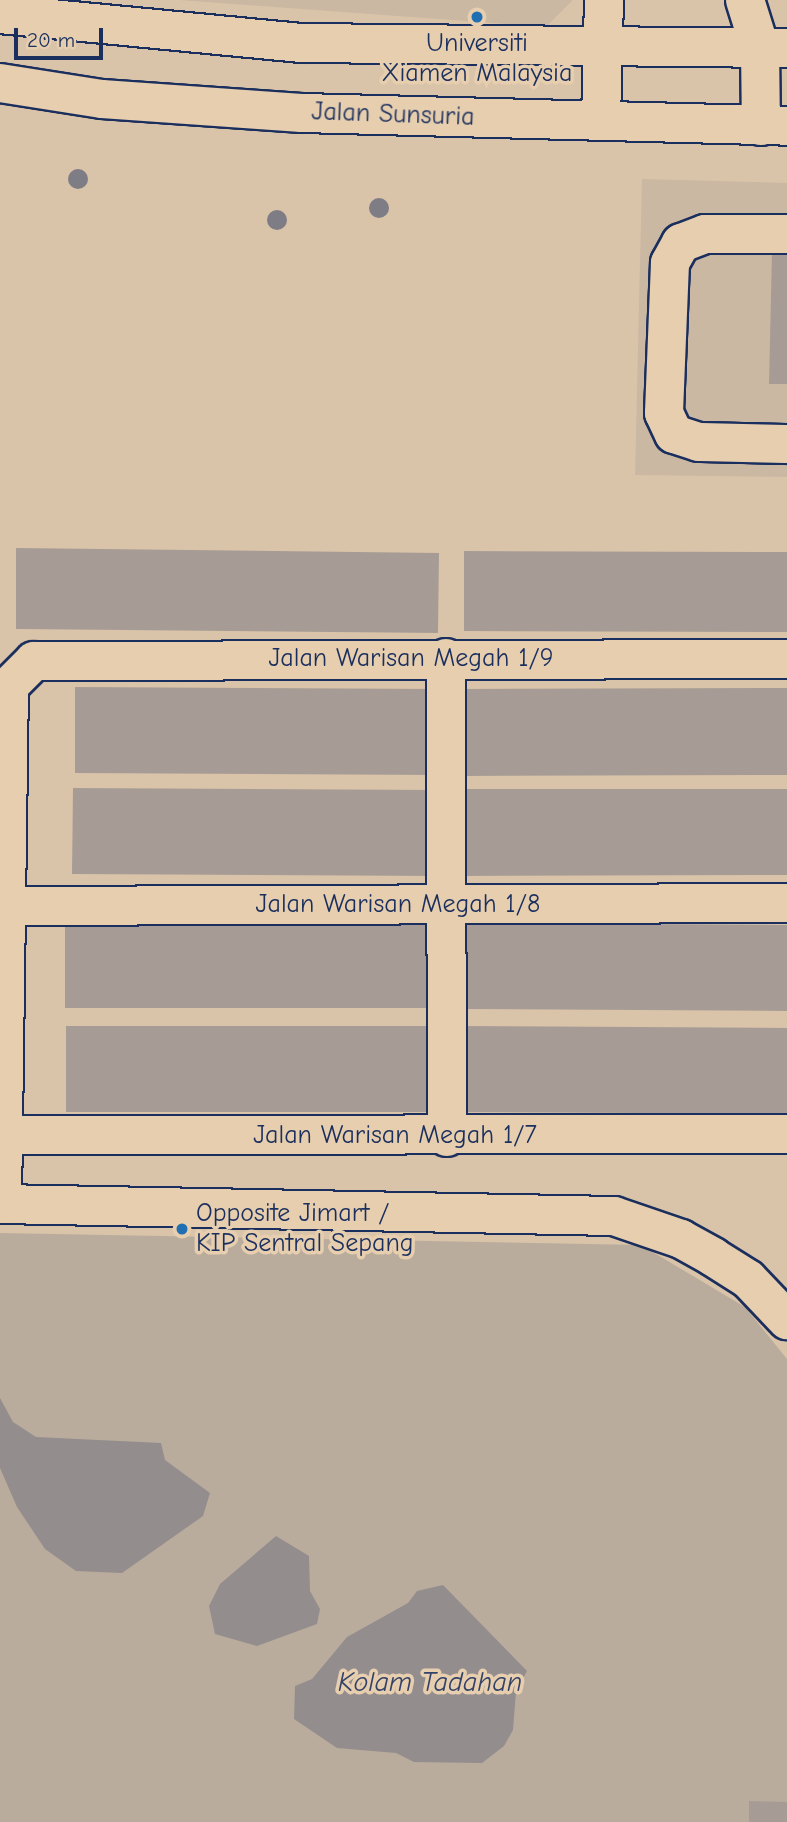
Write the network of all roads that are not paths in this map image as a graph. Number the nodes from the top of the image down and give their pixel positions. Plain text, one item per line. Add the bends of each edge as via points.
1 (604, 0) edge
2 (745, 0) edge
3 (0, 14) edge
4 (773, 48) edge
5 (601, 51) junction
6 (0, 83) edge
7 (601, 121) junction
8 (774, 126) edge
9 (787, 234) edge
10 (787, 444) edge
11 (446, 658) junction
12 (787, 659) edge
13 (787, 903) edge
14 (445, 905) junction
15 (9, 906) junction
16 (787, 1134) edge
17 (2, 1135) junction
18 (447, 1137) junction
19 (1, 1204) edge
20 (787, 1320) edge

1 - 5 street
2 - 4 street
3 - 5 street via 303,43
4 - 5 street
4 - 8 street
5 - 7 street
6 - 7 street, Jalan Sunsuria via 102,99 302,113
7 - 8 street, Jalan Sunsuria
9 - 10 street via 705,234 681,243 670,264 664,413 674,434 699,442
11 - 12 street, Jalan Warisan Megah 1/9
11 - 14 street
11 - 15 street, Jalan Warisan Megah 1/9 via 34,661 9,686
13 - 14 street, Jalan Warisan Megah 1/8
14 - 15 street, Jalan Warisan Megah 1/8
14 - 18 street
15 - 17 street
16 - 18 street, Jalan Warisan Megah 1/7
17 - 18 street, Jalan Warisan Megah 1/7
17 - 19 street
19 - 20 street via 614,1216 681,1239 748,1279

